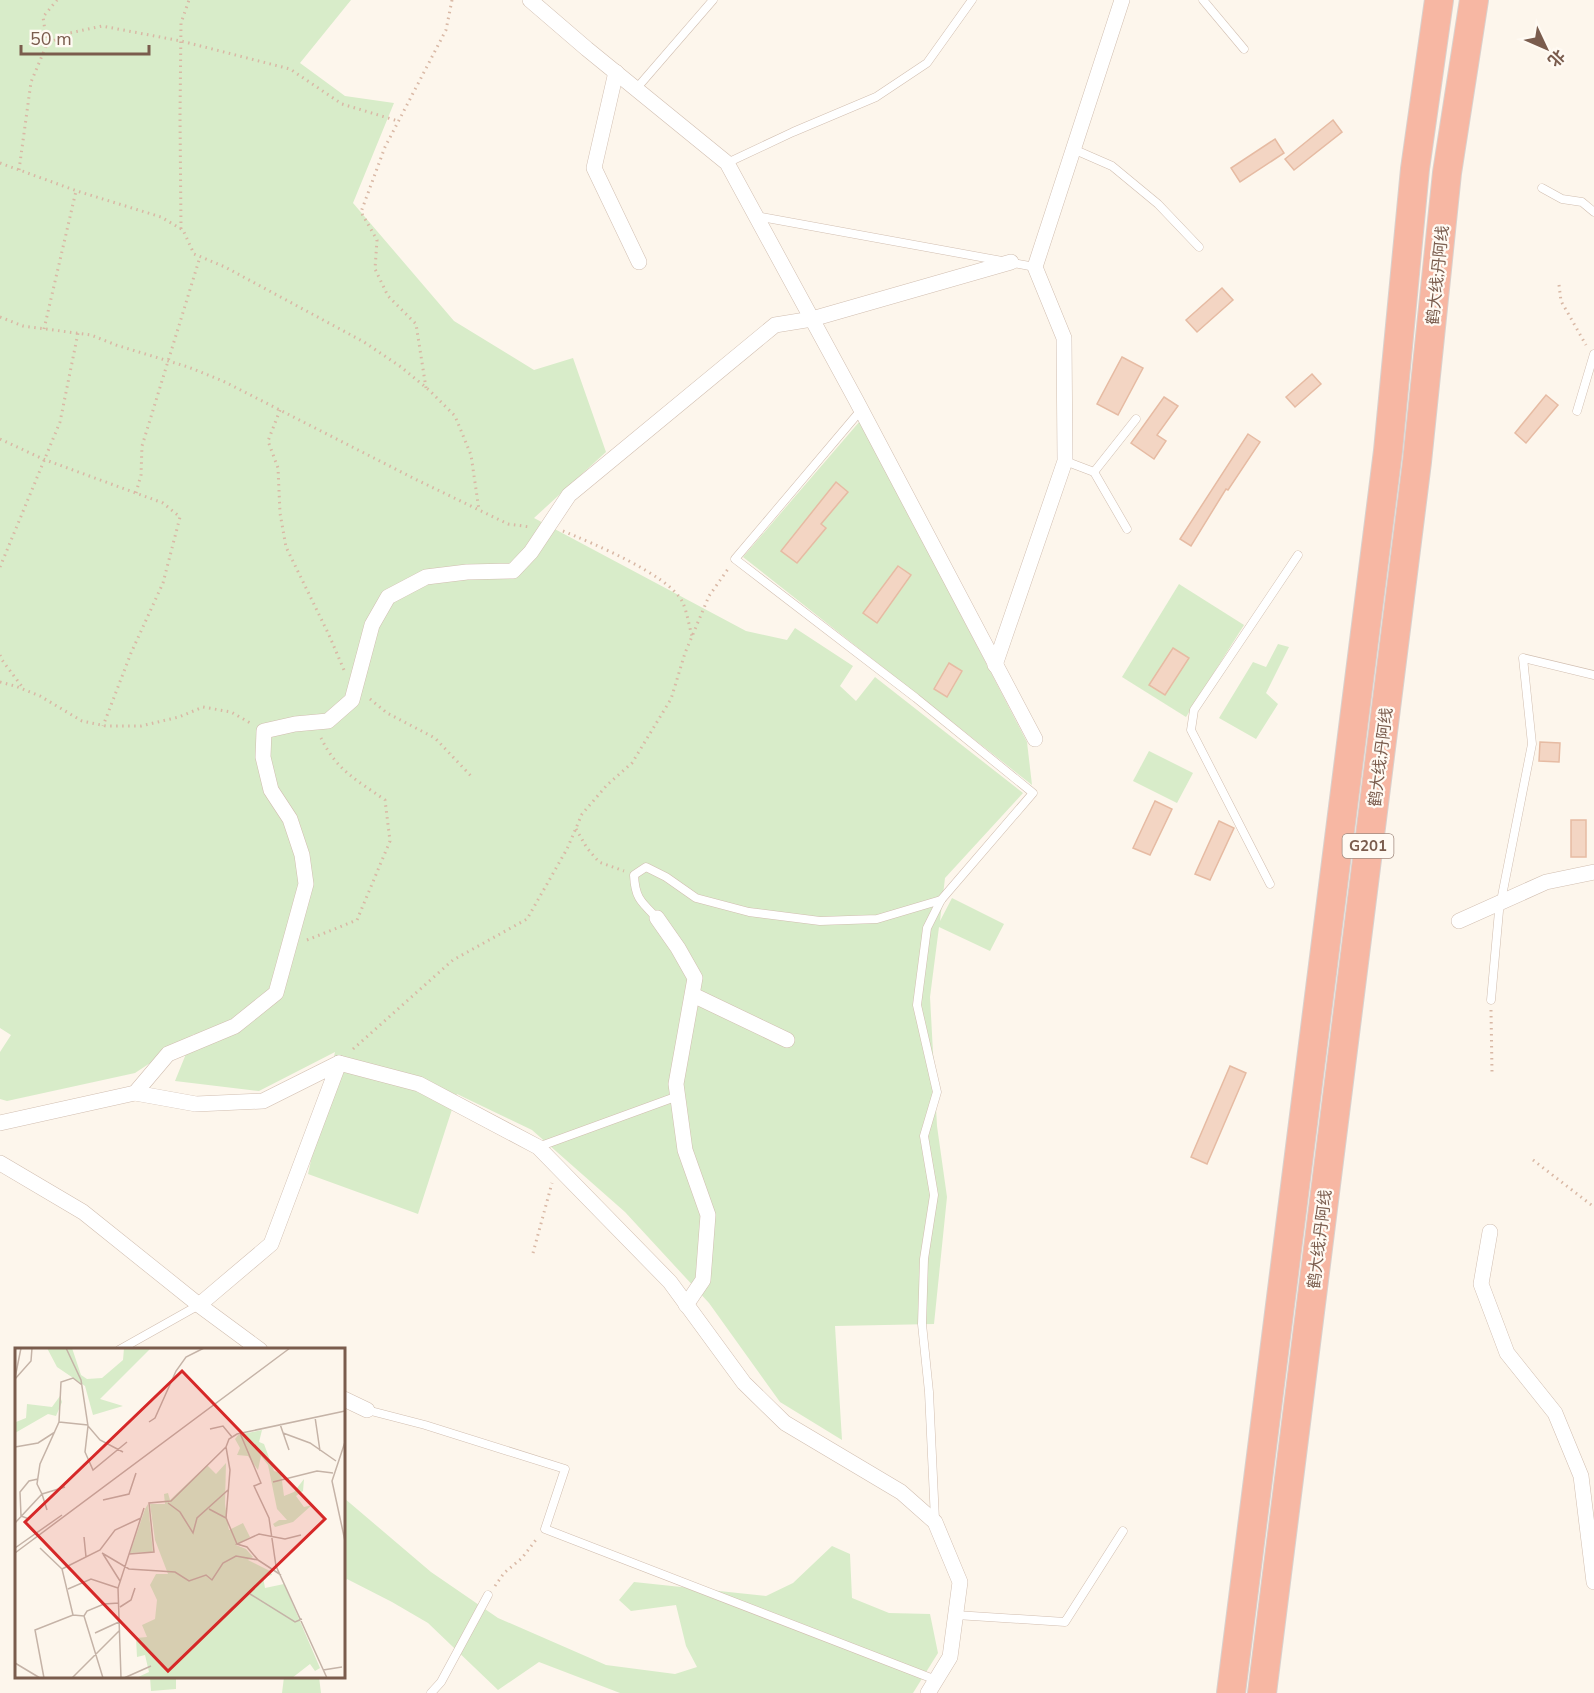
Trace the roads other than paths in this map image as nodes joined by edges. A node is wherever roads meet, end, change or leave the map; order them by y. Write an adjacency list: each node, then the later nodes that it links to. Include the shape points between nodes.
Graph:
1 (713, 0): 10 (lane)
2 (972, 0): 12 (lane, via 927,63 876,97)
3 (1122, 0): 11 (street)
4 (1203, 0): 8 (lane)
5 (1439, 0): 61 (highway, 鹤大线;丹阿线 / G201, via 1415,169 1388,451)
6 (1474, 0): 62 (highway, 鹤大线;丹阿线 / G201, via 1447,173 1417,462)
7 (532, 1): 9 (street)
8 (1244, 50)
9 (616, 72): 10 (street); 17 (street, via 594,168)
10 (636, 89): 12 (street)
11 (1073, 149): 16 (lane, via 1112,166 1158,204); 19 (street)
12 (727, 163): 15 (street)
13 (1542, 188): 14 (lane, via 1562,199 1582,202)
14 (1594, 212)
15 (756, 216): 18 (lane); 20 (street)
16 (1199, 248)
17 (639, 262)
18 (1011, 262): 19 (lane); 20 (street)
19 (1035, 267): 25 (street, via 1064,338)
20 (812, 319): 22 (street); 42 (street, via 775,325 569,495 531,552 513,571 426,577 388,597 372,625 352,700 328,721 264,731 263,757 271,790 290,819 302,855 306,884 276,993 235,1026 168,1054)
21 (1593, 356): 23 (lane)
22 (861, 410): 29 (street); 34 (lane, via 735,559 1033,793)
23 (1577, 411)
24 (1136, 419): 26 (lane)
25 (1065, 461): 26 (lane); 29 (street)
26 (1094, 472): 27 (lane)
27 (1127, 529)
28 (1298, 555): 33 (lane, via 1194,710 1191,730)
29 (995, 665): 31 (street)
30 (1594, 675): 35 (lane, via 1523,658 1532,744)
31 (1035, 740)
32 (1594, 872): 35 (street, via 1546,882)
33 (1270, 884)
34 (941, 900): 36 (lane, via 877,919 820,921 749,912 696,898 646,867 634,874 635,890); 54 (lane, via 927,928 917,1005 937,1092 924,1136 934,1195 924,1259 922,1324)
35 (1501, 902): 37 (street); 39 (lane)
36 (657, 918): 38 (street, via 695,978)
37 (1459, 921)
38 (693, 995): 40 (street); 43 (street, via 676,1084)
39 (1491, 1000)
40 (787, 1040)
41 (339, 1063): 42 (street, via 263,1101 196,1104); 45 (street, via 419,1084); 48 (street, via 271,1244)
42 (135, 1093): 44 (street)
43 (678, 1096): 45 (lane); 49 (street, via 685,1150 708,1215 703,1280)
44 (0, 1123)
45 (538, 1147): 49 (street, via 670,1282)
46 (0, 1163): 48 (street, via 83,1212)
47 (1490, 1232): 56 (street, via 1481,1284 1507,1353 1555,1413 1581,1476)
48 (199, 1305): 50 (lane); 51 (street)
49 (686, 1305): 54 (street, via 744,1383 785,1423 901,1492)
50 (123, 1348)
51 (257, 1348)
52 (345, 1400): 53 (street)
53 (367, 1410): 59 (lane, via 565,1469 545,1529)
54 (935, 1522): 58 (street, via 960,1582)
55 (1123, 1531): 58 (lane, via 1065,1622)
56 (1594, 1582)
57 (488, 1595): 60 (lane, via 441,1682)
58 (956, 1615): 59 (street, via 950,1657)
59 (932, 1687)
60 (431, 1693)
61 (1231, 1693)
62 (1262, 1693)

